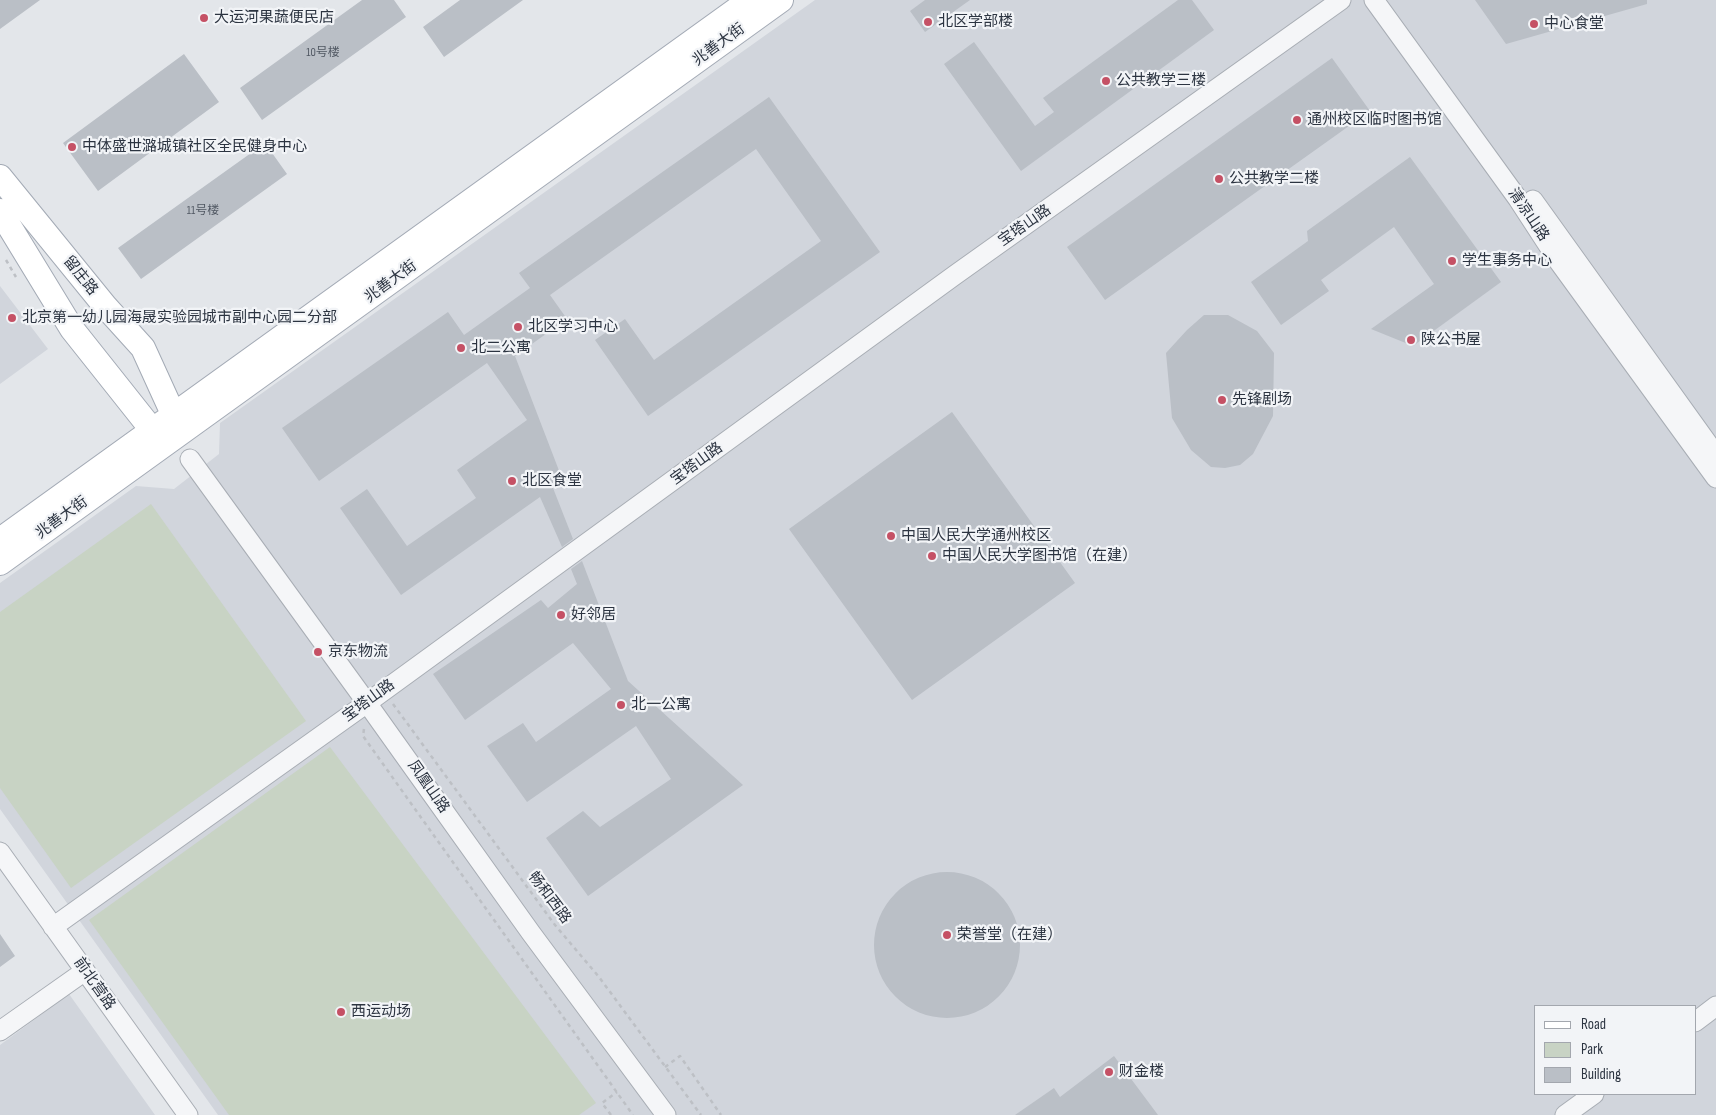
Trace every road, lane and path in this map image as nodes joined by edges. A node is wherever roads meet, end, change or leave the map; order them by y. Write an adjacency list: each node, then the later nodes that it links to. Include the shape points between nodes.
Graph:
1 (750, 0): 8 (main road, 兆善大街)
2 (780, 0): 8 (main road, 兆善大街)
3 (1341, 0): 14 (street, 宝塔山路, via 955,275)
4 (1374, 0): 11 (street, 清凉山路, via 1518,199 1558,262)
5 (1389, 0): 9 (street, 清凉山路)
6 (0, 177): 8 (main road, 留庄路, via 143,348)
7 (0, 211): 8 (main road, 留庄路, via 72,329)
8 (169, 430): 12 (main road, 兆善大街); 13 (main road, 兆善大街)
9 (1716, 455)
10 (190, 459): 15 (street, 凤凰山路)
11 (1716, 478)
12 (0, 540)
13 (0, 563)
14 (383, 691): 15 (street, 宝塔山路); 22 (path, 畅和西路, via 555,925 599,977)
15 (367, 703): 17 (street, 宝塔山路); 23 (path, via 363,736); 28 (street, 凤凰山路)
16 (0, 852): 17 (street, 前北营路)
17 (54, 927): 18 (street, 前北营路)
18 (85, 971): 21 (street); 25 (street, 前北营路)
19 (1716, 1006): 20 (street)
20 (1696, 1021)
21 (0, 1031)
22 (665, 1067): 29 (path, 畅和西路); 30 (path, via 680,1056)
23 (617, 1092): 26 (path, via 602,1103); 27 (path)
24 (1593, 1095): 31 (street)
25 (188, 1115)
26 (611, 1115)
27 (633, 1115)
28 (666, 1115)
29 (701, 1115)
30 (721, 1115)
31 (1565, 1115)

